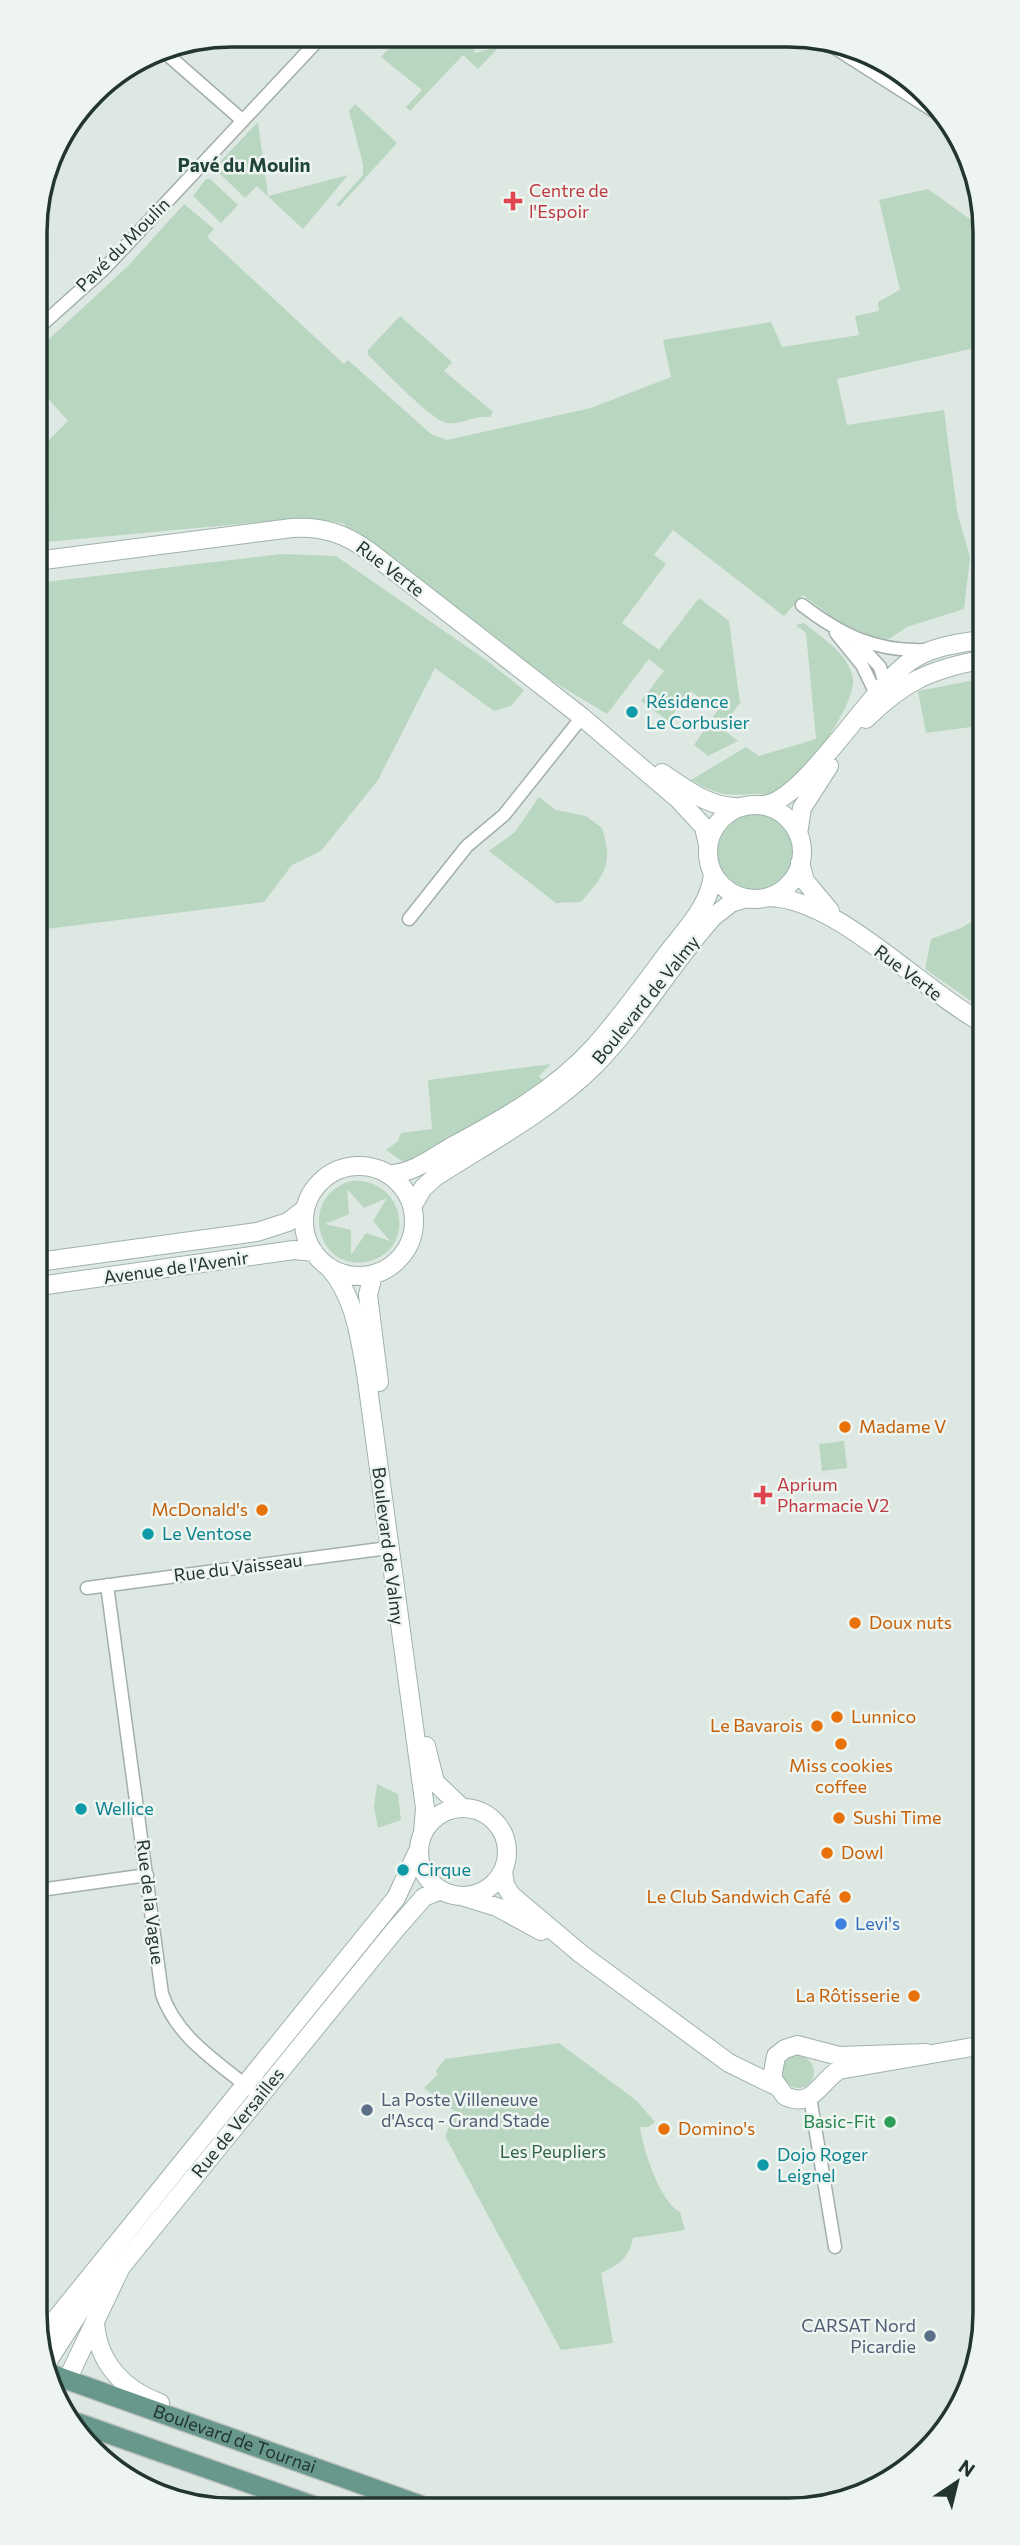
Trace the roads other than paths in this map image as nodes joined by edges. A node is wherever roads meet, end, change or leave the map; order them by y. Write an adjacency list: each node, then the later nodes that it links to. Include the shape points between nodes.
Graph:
1 (311, 48): 5 (street, Pavé du Moulin)
2 (171, 58): 5 (street)
3 (852, 59): 4 (street)
4 (921, 104)
5 (242, 120): 6 (street, Pavé du Moulin, via 104,269)
6 (48, 319)
7 (48, 559): 15 (street, Rue Verte, via 292,528 332,531 370,552)
8 (802, 605): 9 (street)
9 (826, 623): 10 (street); 14 (street)
10 (852, 638): 12 (street, via 891,649); 14 (street, via 873,657)
11 (973, 641): 12 (street)
12 (933, 649): 14 (street, via 910,661)
13 (973, 662): 14 (street)
14 (881, 693): 16 (street, via 796,788 780,801); 17 (street, via 814,786 799,816)
15 (582, 717): 16 (street, Rue Verte, via 694,794 715,804); 18 (street, Rue Verte, via 686,807 704,827); 22 (street, via 504,815 467,846)
16 (750, 806): 17 (street, via 780,812); 18 (street, via 719,821)
17 (798, 834): 19 (street)
18 (708, 845): 20 (street)
19 (800, 863): 21 (street, via 789,883); 23 (street, Rue Verte, via 811,891)
20 (713, 874): 21 (street, via 727,890); 27 (street, Boulevard de Valmy, via 708,896 695,919 573,1067 496,1123 410,1170)
21 (755, 898): 23 (street, Rue Verte, via 803,903); 28 (street, Boulevard de Valmy, via 731,903 713,916 582,1077 435,1177)
22 (409, 919)
23 (859, 936): 24 (street, Rue Verte)
24 (958, 1010): 25 (street, Rue Verte); 26 (street, Rue Verte)
25 (973, 1018)
26 (973, 1025)
27 (388, 1174): 28 (street, via 404,1188); 29 (street, via 360,1166 335,1171 316,1187)
28 (413, 1206): 33 (street, via 415,1223 409,1245 395,1264)
29 (305, 1209): 30 (street, via 306,1235); 31 (street, Avenue de l'Avenir, via 288,1222 257,1232)
30 (314, 1252): 32 (street); 34 (street, Avenue de l'Avenir, via 294,1250)
31 (48, 1261)
32 (328, 1266): 33 (street, via 353,1276); 35 (street, Boulevard de Valmy, via 346,1290 358,1329)
33 (373, 1275): 38 (street, Boulevard de Valmy, via 368,1302 429,1763 440,1790)
34 (47, 1285)
35 (388, 1548): 36 (street, Rue du Vaisseau); 39 (street, Boulevard de Valmy, via 425,1808)
36 (107, 1585): 37 (street, Rue du Vaisseau); 42 (street, Rue de la Vague)
37 (87, 1588)
38 (461, 1807): 39 (street, via 436,1816); 41 (street, via 483,1812 499,1827 506,1846)
39 (423, 1833): 40 (street)
40 (418, 1852): 44 (street, via 423,1872); 52 (street, Rue de Versailles, via 399,1894)
41 (503, 1871): 44 (street, via 482,1891); 45 (street, via 511,1895)
42 (147, 1875): 43 (street); 52 (street, Rue de la Vague, via 160,1981 171,2017 195,2044)
43 (47, 1889)
44 (449, 1893): 45 (street, via 497,1907); 52 (street, Rue de Versailles, via 428,1895 402,1921)
45 (582, 1954): 46 (street)
46 (707, 2044): 50 (street, via 747,2063); 51 (street, via 734,2067)
47 (972, 2047): 49 (street)
48 (813, 2049): 49 (street, via 839,2056); 50 (street, via 792,2046); 53 (street, via 825,2063)
49 (926, 2053): 53 (street, via 839,2070)
50 (774, 2059): 51 (street)
51 (774, 2085): 53 (street, via 788,2098)
52 (252, 2091): 54 (street, Rue de Versailles); 56 (street, Rue de Versailles, via 121,2267)
53 (817, 2091): 55 (street)
54 (186, 2158): 57 (street, Rue de Versailles); 58 (street, Rue de Versailles)
55 (835, 2247)
56 (95, 2323): 59 (street, Rue de Versailles); 61 (street, via 101,2352 132,2391)
57 (48, 2327)
58 (52, 2354)
59 (62, 2384): 61 (main road, Boulevard de Tournai)
60 (86, 2426): 62 (main road, Boulevard de Tournai)
61 (262, 2448): 63 (main road, Boulevard de Tournai)
62 (291, 2498)
63 (401, 2498)

